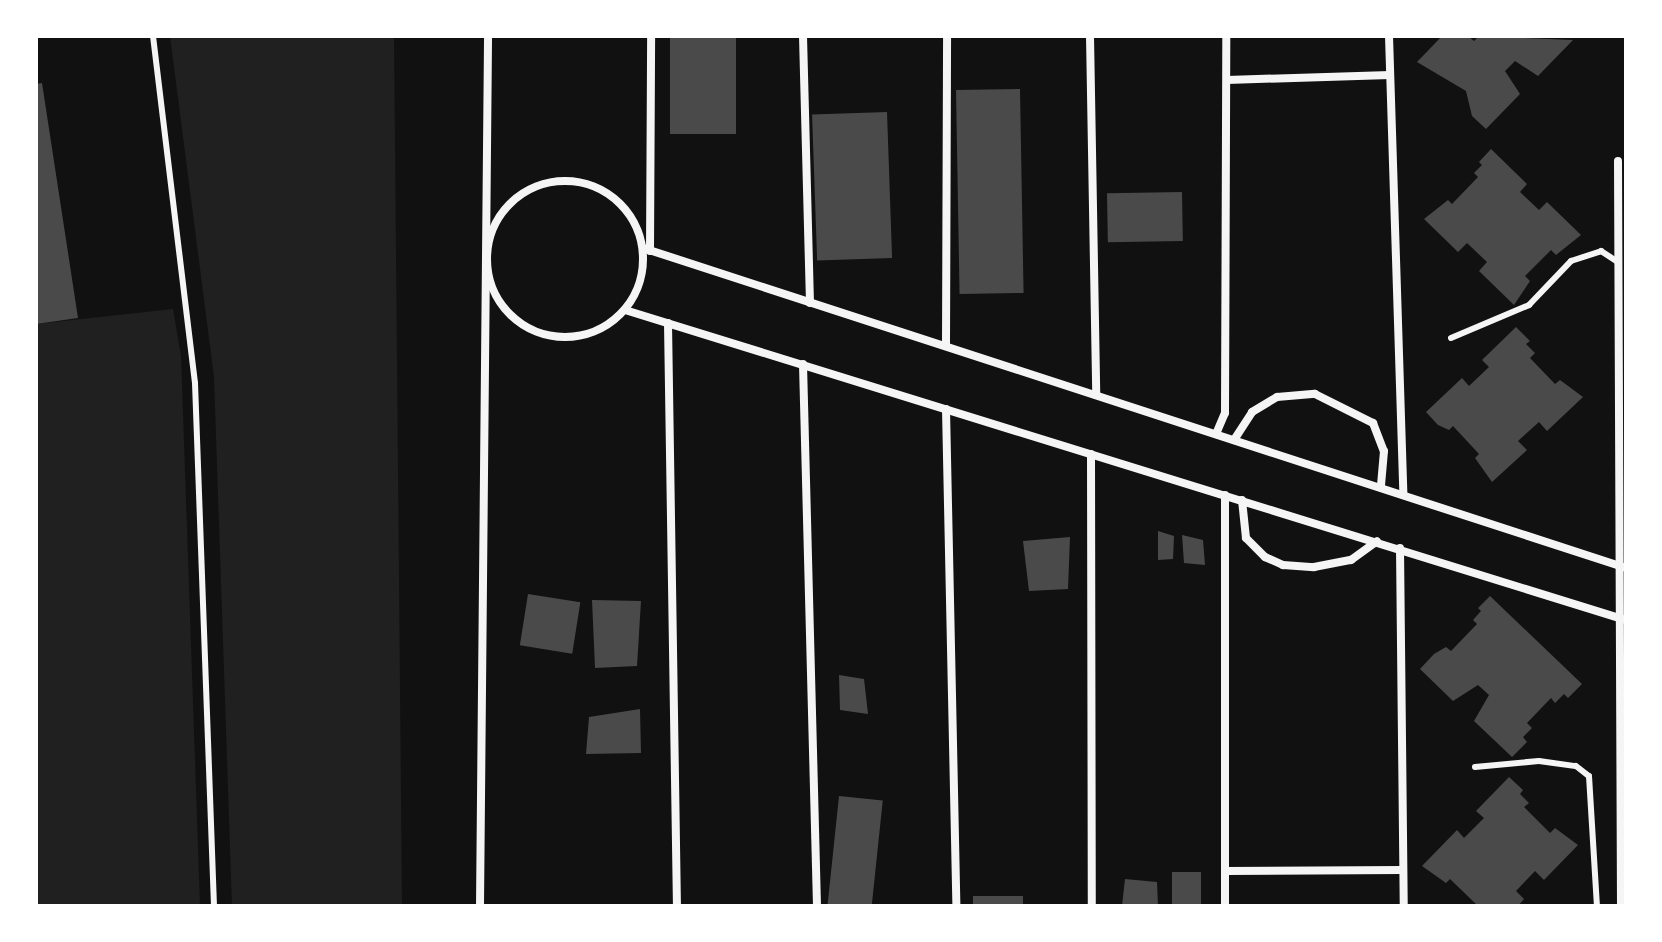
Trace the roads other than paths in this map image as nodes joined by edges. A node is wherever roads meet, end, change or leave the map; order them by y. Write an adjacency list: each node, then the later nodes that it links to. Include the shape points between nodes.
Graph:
1 (153, 36): 37 (lane, via 195,383)
2 (488, 36): 13 (street)
3 (651, 36): 12 (street)
4 (803, 36): 15 (street)
5 (947, 36): 19 (street)
6 (1090, 36): 21 (street)
7 (1226, 36): 10 (street)
8 (1389, 36): 9 (street)
9 (1390, 75): 10 (street); 27 (street)
10 (1227, 80): 23 (street, via 1225,413)
11 (1618, 161): 14 (street)
12 (646, 249): 13 (street, via 636,224 601,189 552,182 509,205); 15 (street); 16 (street, via 637,291)
13 (488, 250): 16 (street, via 497,298 534,331 558,337 583,335); 38 (street)
14 (1621, 264): 18 (lane, via 1601,251 1571,261 1529,305); 32 (street)
15 (810, 303): 19 (street)
16 (625, 310): 17 (street)
17 (668, 323): 20 (street); 39 (street)
18 (1451, 338)
19 (946, 344): 21 (street)
20 (803, 364): 22 (street); 40 (street)
21 (1096, 395): 23 (street)
22 (946, 409): 25 (street); 41 (street)
23 (1216, 434): 24 (street)
24 (1234, 440): 26 (street); 26 (street, via 1252,412 1277,397 1315,394 1373,423 1384,451)
25 (1091, 454): 28 (street); 42 (street)
26 (1381, 486): 27 (street)
27 (1403, 493): 32 (street)
28 (1225, 495): 29 (street); 36 (street)
29 (1242, 500): 30 (street); 30 (street, via 1246,538 1265,557 1283,565 1314,567 1351,560)
30 (1377, 541): 31 (street)
31 (1400, 548): 33 (street); 35 (street)
32 (1624, 567): 33 (street)
33 (1623, 618): 46 (street)
34 (1475, 767): 45 (lane, via 1539,761 1576,766 1589,776)
35 (1403, 870): 36 (street); 44 (street)
36 (1225, 871): 43 (street)
37 (214, 906)
38 (480, 906)
39 (677, 906)
40 (817, 906)
41 (956, 906)
42 (1092, 906)
43 (1225, 906)
44 (1404, 906)
45 (1597, 906)
46 (1621, 906)

